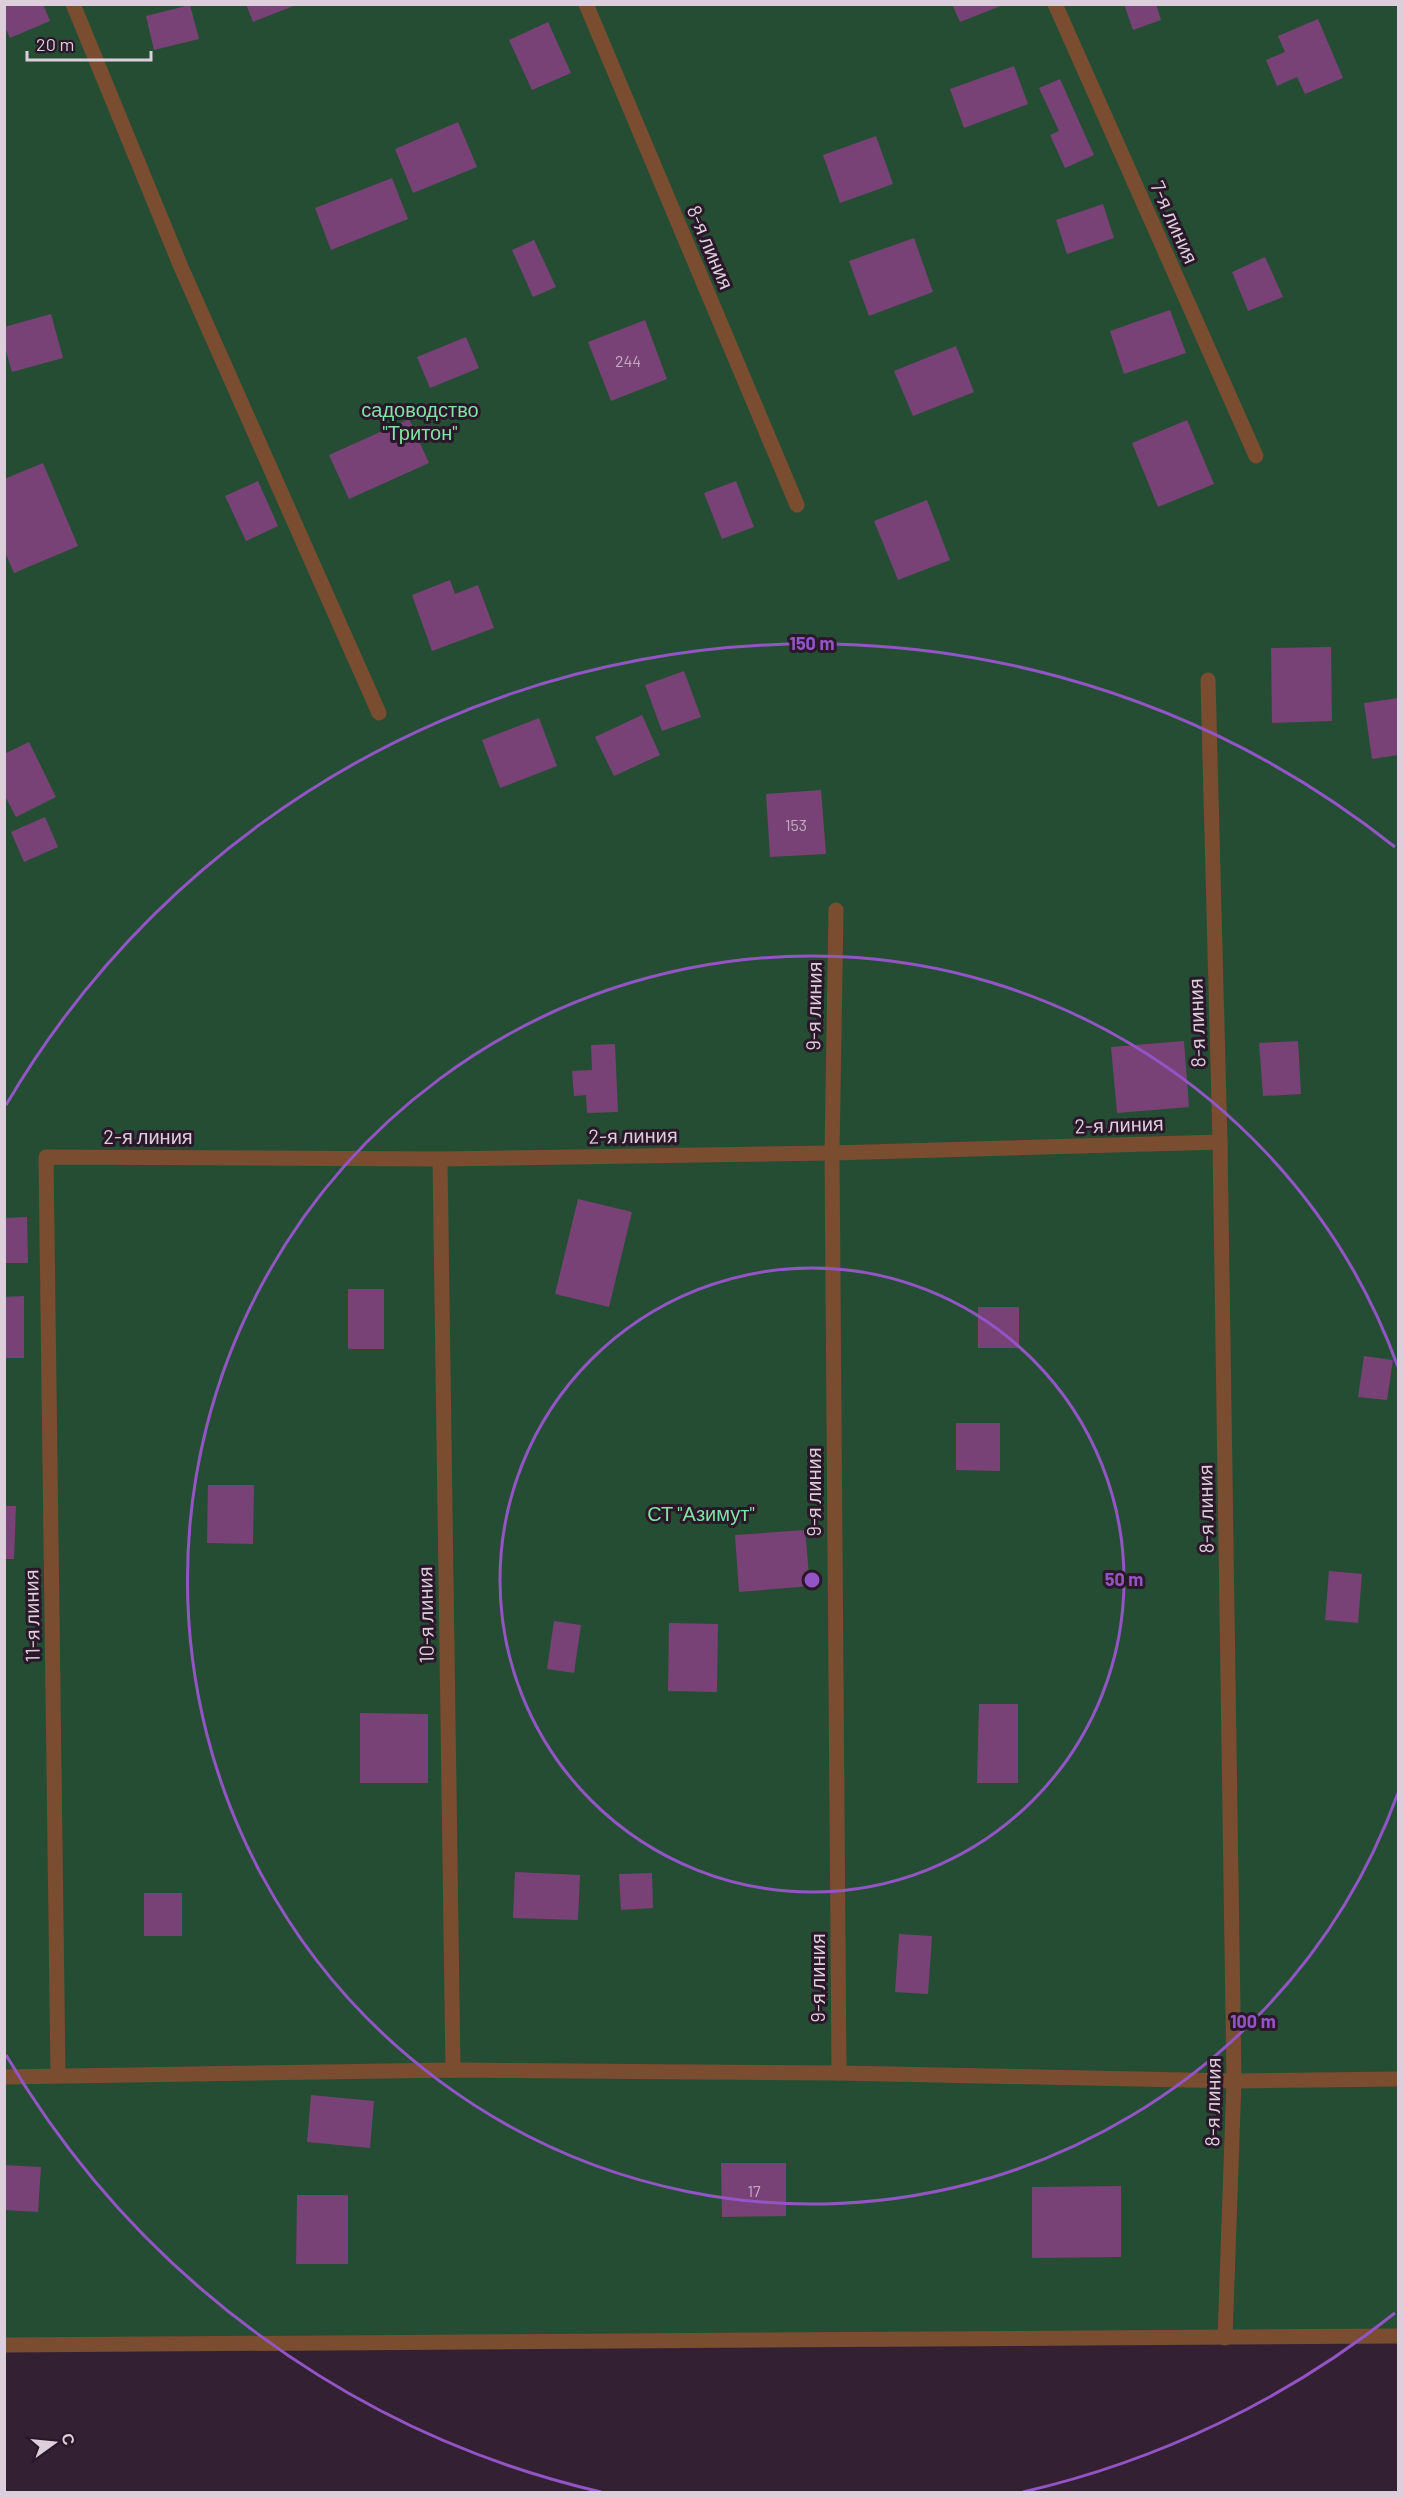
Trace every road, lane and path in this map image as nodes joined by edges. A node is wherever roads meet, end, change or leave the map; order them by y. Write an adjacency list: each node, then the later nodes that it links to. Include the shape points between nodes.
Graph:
1 (73, 4): 7 (street, via 181,267)
2 (586, 4): 5 (street, 8-я линия)
3 (1055, 4): 4 (street, 7-я линия)
4 (1256, 456)
5 (797, 505)
6 (1208, 680): 9 (street, 8-я линия)
7 (379, 713)
8 (836, 910): 10 (street, 9-я линия)
9 (1220, 1142): 10 (street, 2-я линия); 18 (street, 8-я линия)
10 (832, 1153): 12 (street, 2-я линия); 14 (street, 9-я линия)
11 (46, 1157): 12 (street, 2-я линия); 15 (street, 11-я линия)
12 (440, 1159): 13 (street, 10-я линия)
13 (453, 2070): 14 (street); 15 (street)
14 (839, 2073): 18 (street)
15 (58, 2075): 16 (street)
16 (4, 2077)
17 (1398, 2079): 18 (street)
18 (1234, 2081): 20 (street, 8-я линия)
19 (1398, 2337): 20 (street)
20 (1225, 2338): 21 (street)
21 (4, 2345)

